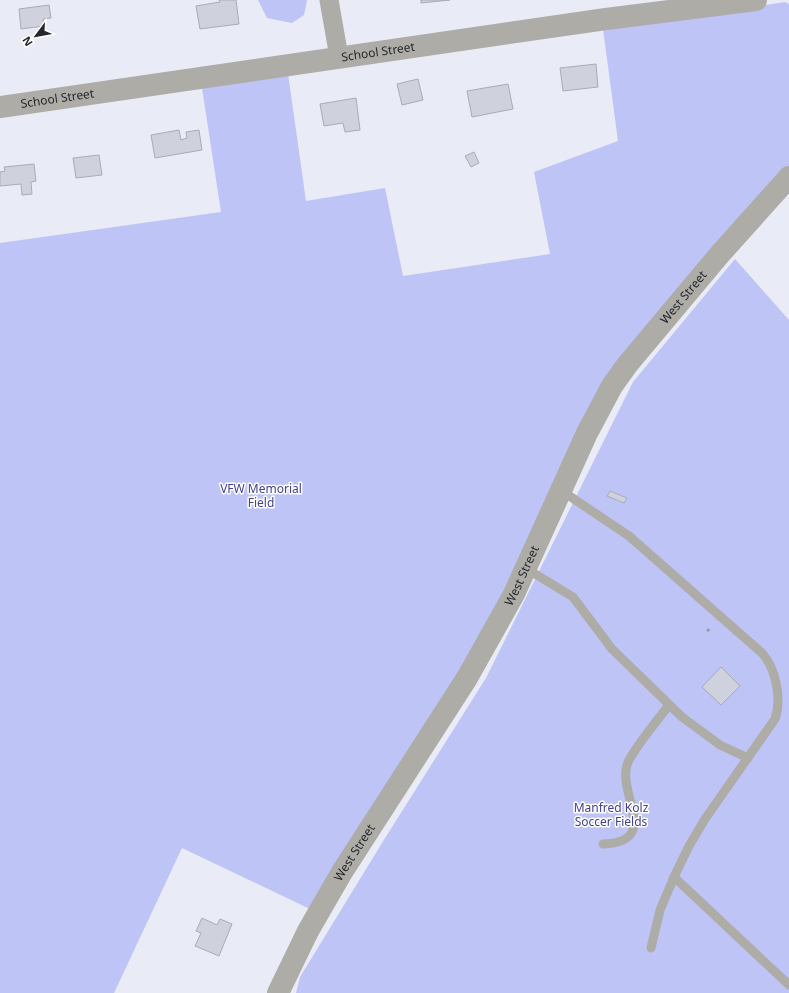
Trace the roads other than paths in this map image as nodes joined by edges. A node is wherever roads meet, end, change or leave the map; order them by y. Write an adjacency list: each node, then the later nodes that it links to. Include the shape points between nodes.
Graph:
1 (329, 0): 3 (street)
2 (756, 0): 3 (street, School Street)
3 (339, 57): 4 (street, School Street)
4 (0, 107)
5 (789, 177): 6 (street, West Street, via 720,254 627,365 599,408)
6 (562, 491): 7 (street, West Street); 9 (lane, via 629,536 764,656 773,675 778,705 773,722)
7 (526, 569): 8 (lane, via 572,597 612,649); 14 (street, West Street, via 467,678 364,837 308,931)
8 (669, 705): 9 (lane, via 700,732); 10 (lane, via 627,765 626,785 634,814 633,830 620,841)
9 (748, 758): 11 (lane, via 705,819)
10 (603, 844)
11 (674, 877): 12 (lane, via 660,910); 13 (lane)
12 (651, 948)
13 (789, 985)
14 (278, 993)

